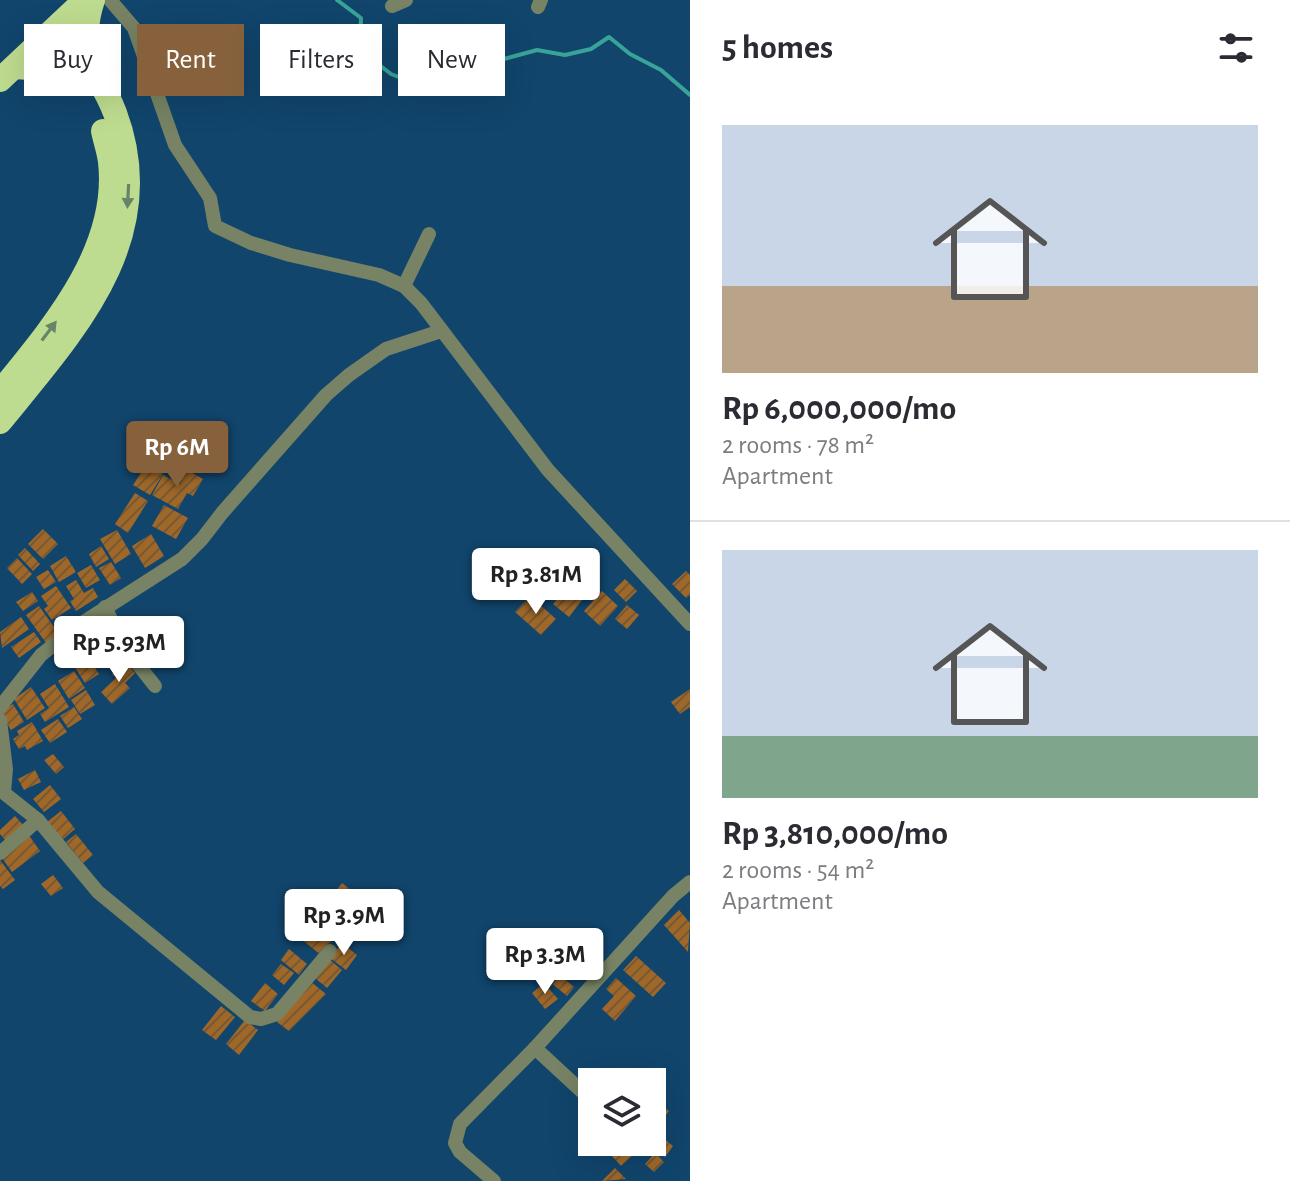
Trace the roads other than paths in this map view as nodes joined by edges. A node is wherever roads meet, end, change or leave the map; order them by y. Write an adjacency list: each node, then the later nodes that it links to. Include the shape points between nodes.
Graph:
1 (85, 0): 6 (highway)
2 (93, 0): 7 (highway)
3 (110, 0): 13 (street, via 134,28 175,145 210,198 215,226 251,243)
4 (406, 0): 5 (street)
5 (392, 6)
6 (59, 24)
7 (86, 24)
8 (24, 58): 9 (highway)
9 (8, 74)
10 (93, 96): 15 (highway, one-way to 10, via 54,326 88,271 109,208 110,162)
11 (101, 96): 16 (highway, one-way to 16, via 114,112 129,169 127,214 105,280 67,339)
12 (429, 234): 13 (street)
13 (404, 286): 14 (street)
14 (441, 331): 17 (street, via 386,349 349,375 182,559); 18 (street, via 548,470)
15 (0, 392)
16 (0, 422)
17 (105, 607): 19 (street, via 125,648); 20 (street, via 41,655)
18 (690, 624)
19 (155, 686)
20 (0, 707)
21 (0, 720): 22 (street, via 6,769)
22 (2, 799): 23 (street)
23 (38, 820): 24 (street); 26 (street, via 98,892 250,1017 277,1014)
24 (0, 853)
25 (690, 882): 27 (street)
26 (330, 951)
27 (535, 1048): 28 (street); 29 (street, via 456,1133 460,1152)
28 (578, 1088)
29 (494, 1181)

